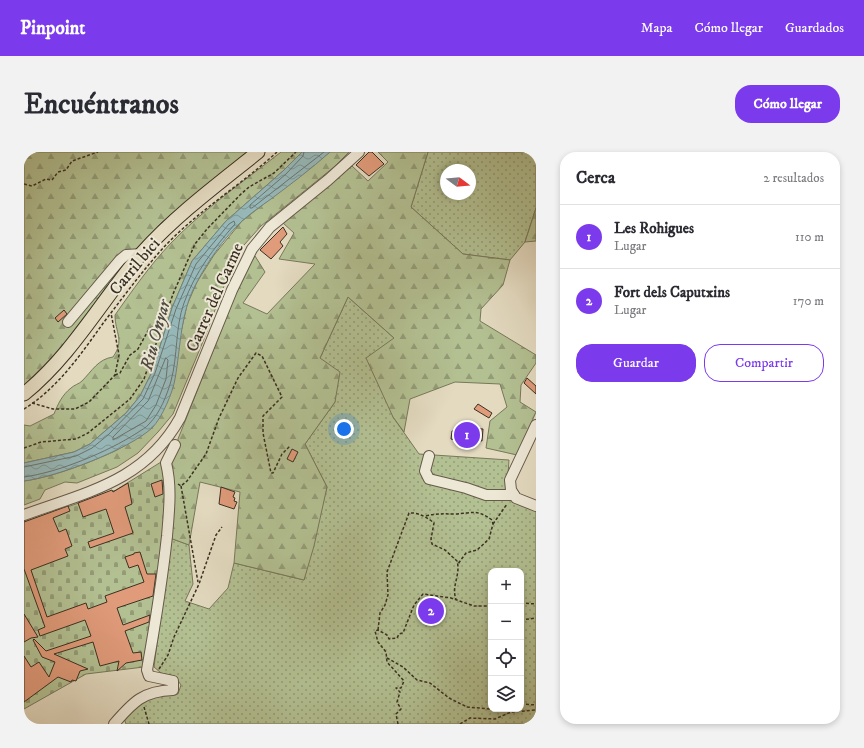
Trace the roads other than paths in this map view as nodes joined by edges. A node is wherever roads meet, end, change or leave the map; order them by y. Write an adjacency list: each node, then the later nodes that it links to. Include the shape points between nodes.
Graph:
1 (258, 152): 3 (main road, via 193,203)
2 (359, 152): 11 (street, Carrer del Carme, via 270,227 252,249 240,271 176,425 154,454 133,471 102,486)
3 (142, 254): 4 (street, via 126,255 120,260); 5 (main road)
4 (68, 322)
5 (28, 398)
6 (536, 425): 9 (street, via 512,474 509,485)
7 (175, 445): 12 (street, via 166,463 170,478 161,594 147,670 149,676 173,681 173,690 151,692 139,698)
8 (429, 456): 9 (street, via 425,471 429,479 486,495)
9 (514, 496): 10 (street)
10 (536, 506)
11 (24, 514)
12 (114, 724)

